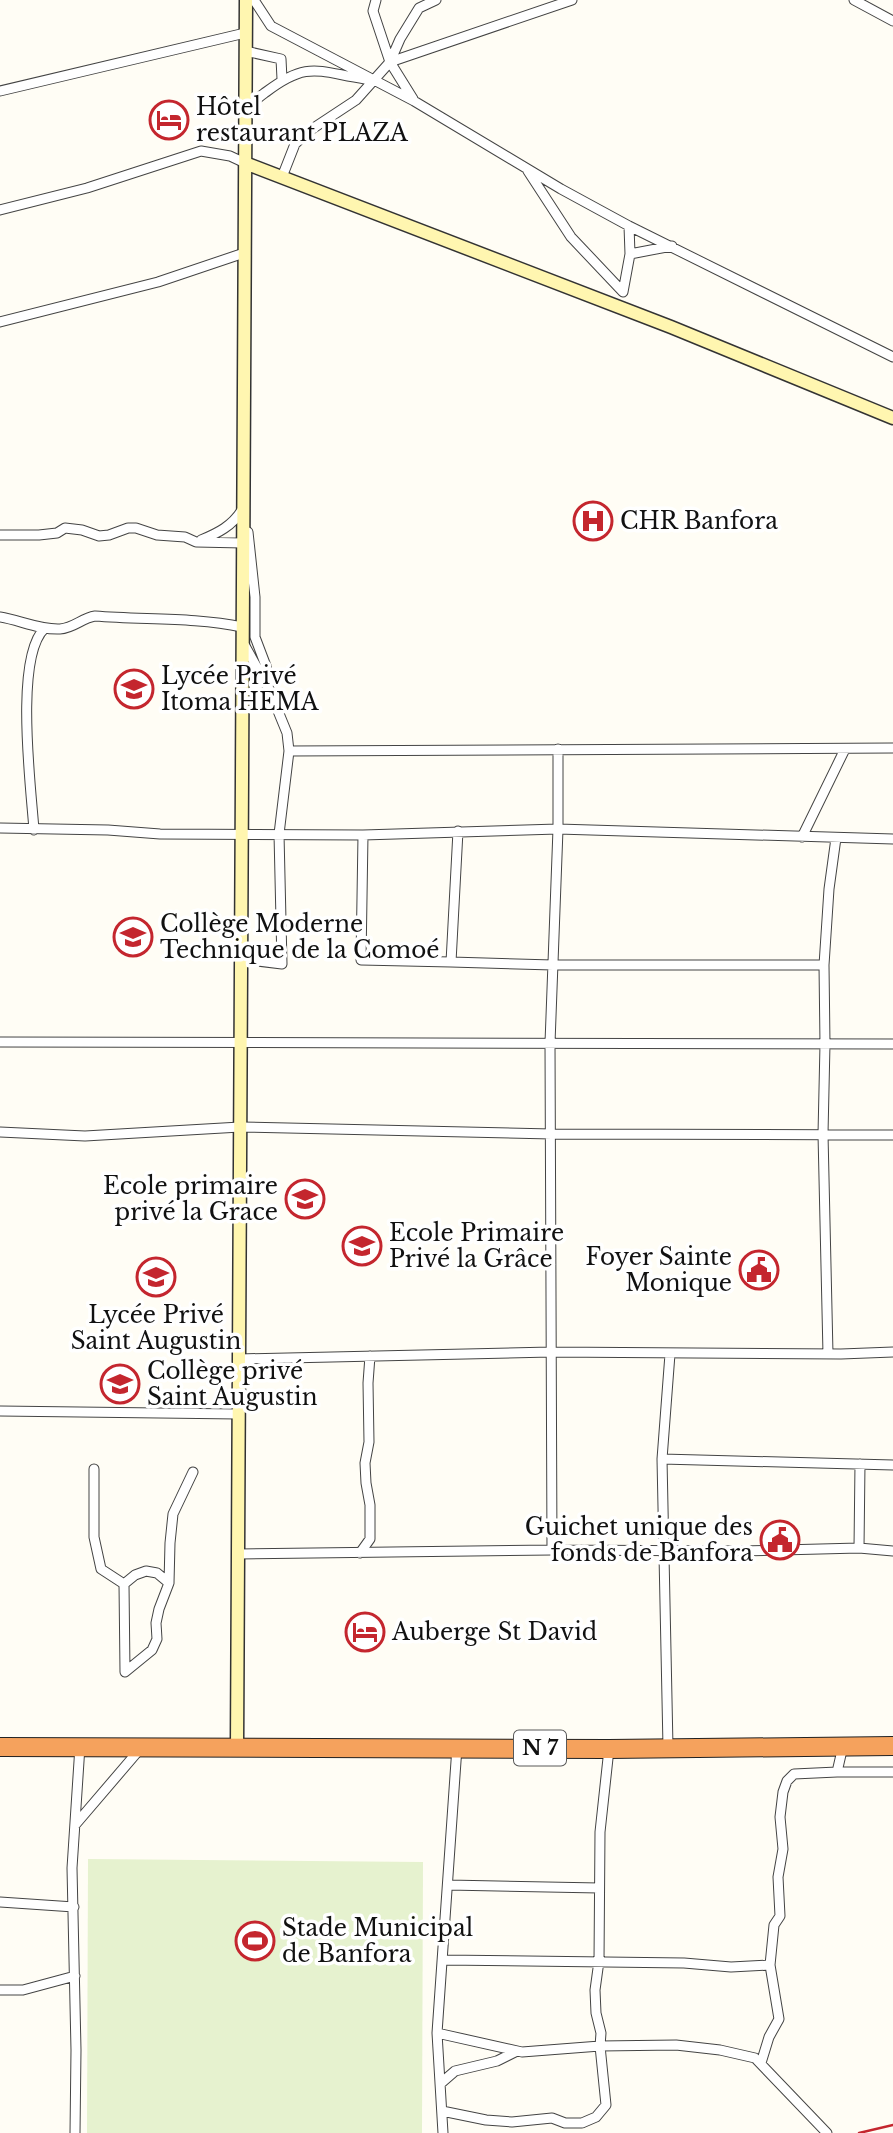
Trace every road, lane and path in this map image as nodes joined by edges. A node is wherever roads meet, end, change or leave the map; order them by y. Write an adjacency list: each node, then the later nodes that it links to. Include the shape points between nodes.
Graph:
1 (246, 0): 8 (street)
2 (254, 0): 12 (street, via 271,26)
3 (376, 0): 10 (street, via 373,11)
4 (436, 0): 10 (street, via 418,8)
5 (572, 0): 10 (street)
6 (854, 0): 7 (street)
7 (893, 21)
8 (246, 33): 9 (street); 13 (street)
9 (245, 51): 11 (street, via 281,59); 15 (street)
10 (390, 62): 12 (street); 14 (street)
11 (282, 79): 12 (street, via 316,70); 15 (street, via 252,102)
12 (373, 80): 14 (street); 18 (street, via 356,100 295,144)
13 (0, 91)
14 (414, 101): 17 (street)
15 (245, 114): 16 (street)
16 (245, 163): 18 (street); 19 (street, via 201,151); 22 (street)
17 (527, 169): 20 (street); 24 (street, via 571,237)
18 (282, 177): 25 (street)
19 (0, 210)
20 (629, 226): 21 (street); 23 (street)
21 (672, 246): 23 (street); 27 (street)
22 (244, 253): 26 (street, via 158,282); 29 (street)
23 (630, 254): 24 (street)
24 (623, 292): 25 (street)
25 (625, 310): 28 (street)
26 (0, 322)
27 (893, 357)
28 (893, 418)
29 (243, 503): 31 (street, via 225,529); 32 (street); 36 (street, via 254,577 255,637)
30 (0, 535): 31 (street, via 39,535 65,528 99,536 135,528)
31 (196, 542): 32 (street)
32 (243, 543): 34 (street)
33 (0, 617): 35 (street)
34 (242, 627): 35 (street, via 212,621 95,616 74,626); 36 (street, via 245,649); 45 (street)
35 (45, 628): 43 (street, via 35,640 25,697)
36 (269, 689): 40 (street, via 287,733)
37 (893, 748): 39 (street)
38 (558, 749): 39 (street); 40 (street); 42 (street)
39 (845, 749): 48 (street)
40 (289, 751): 46 (street)
41 (0, 828): 43 (street)
42 (558, 829): 44 (street); 48 (street); 53 (street)
43 (34, 830): 45 (street)
44 (458, 831): 47 (street); 52 (street)
45 (242, 833): 46 (street); 51 (street)
46 (279, 834): 47 (street); 51 (street, via 282,964)
47 (363, 835): 52 (street, via 360,960)
48 (802, 837): 49 (street)
49 (836, 838): 50 (street); 54 (street)
50 (893, 839)
51 (241, 958): 56 (street)
52 (451, 962): 53 (street)
53 (553, 965): 54 (street); 57 (street)
54 (824, 965): 58 (street)
55 (0, 1042): 56 (street)
56 (240, 1042): 57 (street); 60 (street)
57 (550, 1043): 58 (street); 62 (street)
58 (825, 1044): 59 (street); 63 (street)
59 (893, 1044)
60 (240, 1127): 61 (street, via 85,1136); 62 (street); 70 (street)
61 (0, 1132)
62 (552, 1134): 63 (street); 65 (street)
63 (823, 1134): 64 (street); 68 (street)
64 (893, 1135)
65 (551, 1352): 67 (street); 69 (street); 79 (street)
66 (893, 1352): 68 (street)
67 (670, 1354): 68 (street); 73 (street)
68 (828, 1354)
69 (370, 1356): 70 (street); 82 (street, via 365,1463 370,1539)
70 (239, 1359): 72 (street)
71 (0, 1411): 72 (street)
72 (239, 1414): 83 (street)
73 (662, 1460): 74 (street); 80 (street)
74 (860, 1464): 75 (street); 78 (street)
75 (893, 1465)
76 (94, 1469): 85 (street, via 94,1537 101,1569)
77 (193, 1472): 84 (street, via 173,1514)
78 (859, 1548): 80 (street); 81 (street)
79 (552, 1550): 80 (street); 82 (street)
80 (665, 1550): 93 (street)
81 (893, 1551)
82 (360, 1553): 83 (street)
83 (238, 1554): 91 (street)
84 (169, 1583): 85 (street, via 146,1571); 85 (street, via 156,1623 158,1639 152,1650 125,1672)
85 (124, 1584)
86 (80, 1746): 89 (highway, N 7); 90 (highway, N 7); 97 (street)
87 (843, 1746): 88 (highway, N 7); 93 (highway, N 7); 95 (street)
88 (893, 1746)
89 (0, 1747)
90 (141, 1747): 91 (highway, N 7); 97 (street)
91 (237, 1747): 92 (highway, N 7)
92 (457, 1747): 94 (highway, N 7); 98 (street)
93 (668, 1747): 94 (highway, N 7)
94 (609, 1749): 99 (street, via 600,1832)
95 (837, 1772): 96 (street); 104 (street, via 794,1774 783,1792 779,1916)
96 (893, 1772)
97 (75, 1825): 101 (street)
98 (448, 1885): 99 (street); 102 (street)
99 (600, 1888): 103 (street)
100 (0, 1902): 101 (street)
101 (74, 1907): 105 (street)
102 (443, 1959): 103 (street); 107 (street)
103 (598, 1961): 104 (street); 108 (street, via 595,1990)
104 (770, 1965): 111 (street, via 779,2019)
105 (75, 1976): 106 (street, via 23,1990); 115 (street)
106 (0, 1990)
107 (437, 2033): 109 (street); 110 (street)
108 (600, 2046): 109 (street); 111 (street, via 676,2045 720,2050); 114 (street, via 606,2105 596,2117 582,2123 552,2118 486,2120)
109 (517, 2051): 112 (street)
110 (439, 2058): 112 (street); 113 (street)
111 (761, 2063): 117 (street)
112 (455, 2071): 113 (street)
113 (440, 2084): 114 (street)
114 (442, 2111): 116 (street)
115 (75, 2133)
116 (443, 2133)
117 (827, 2133)

